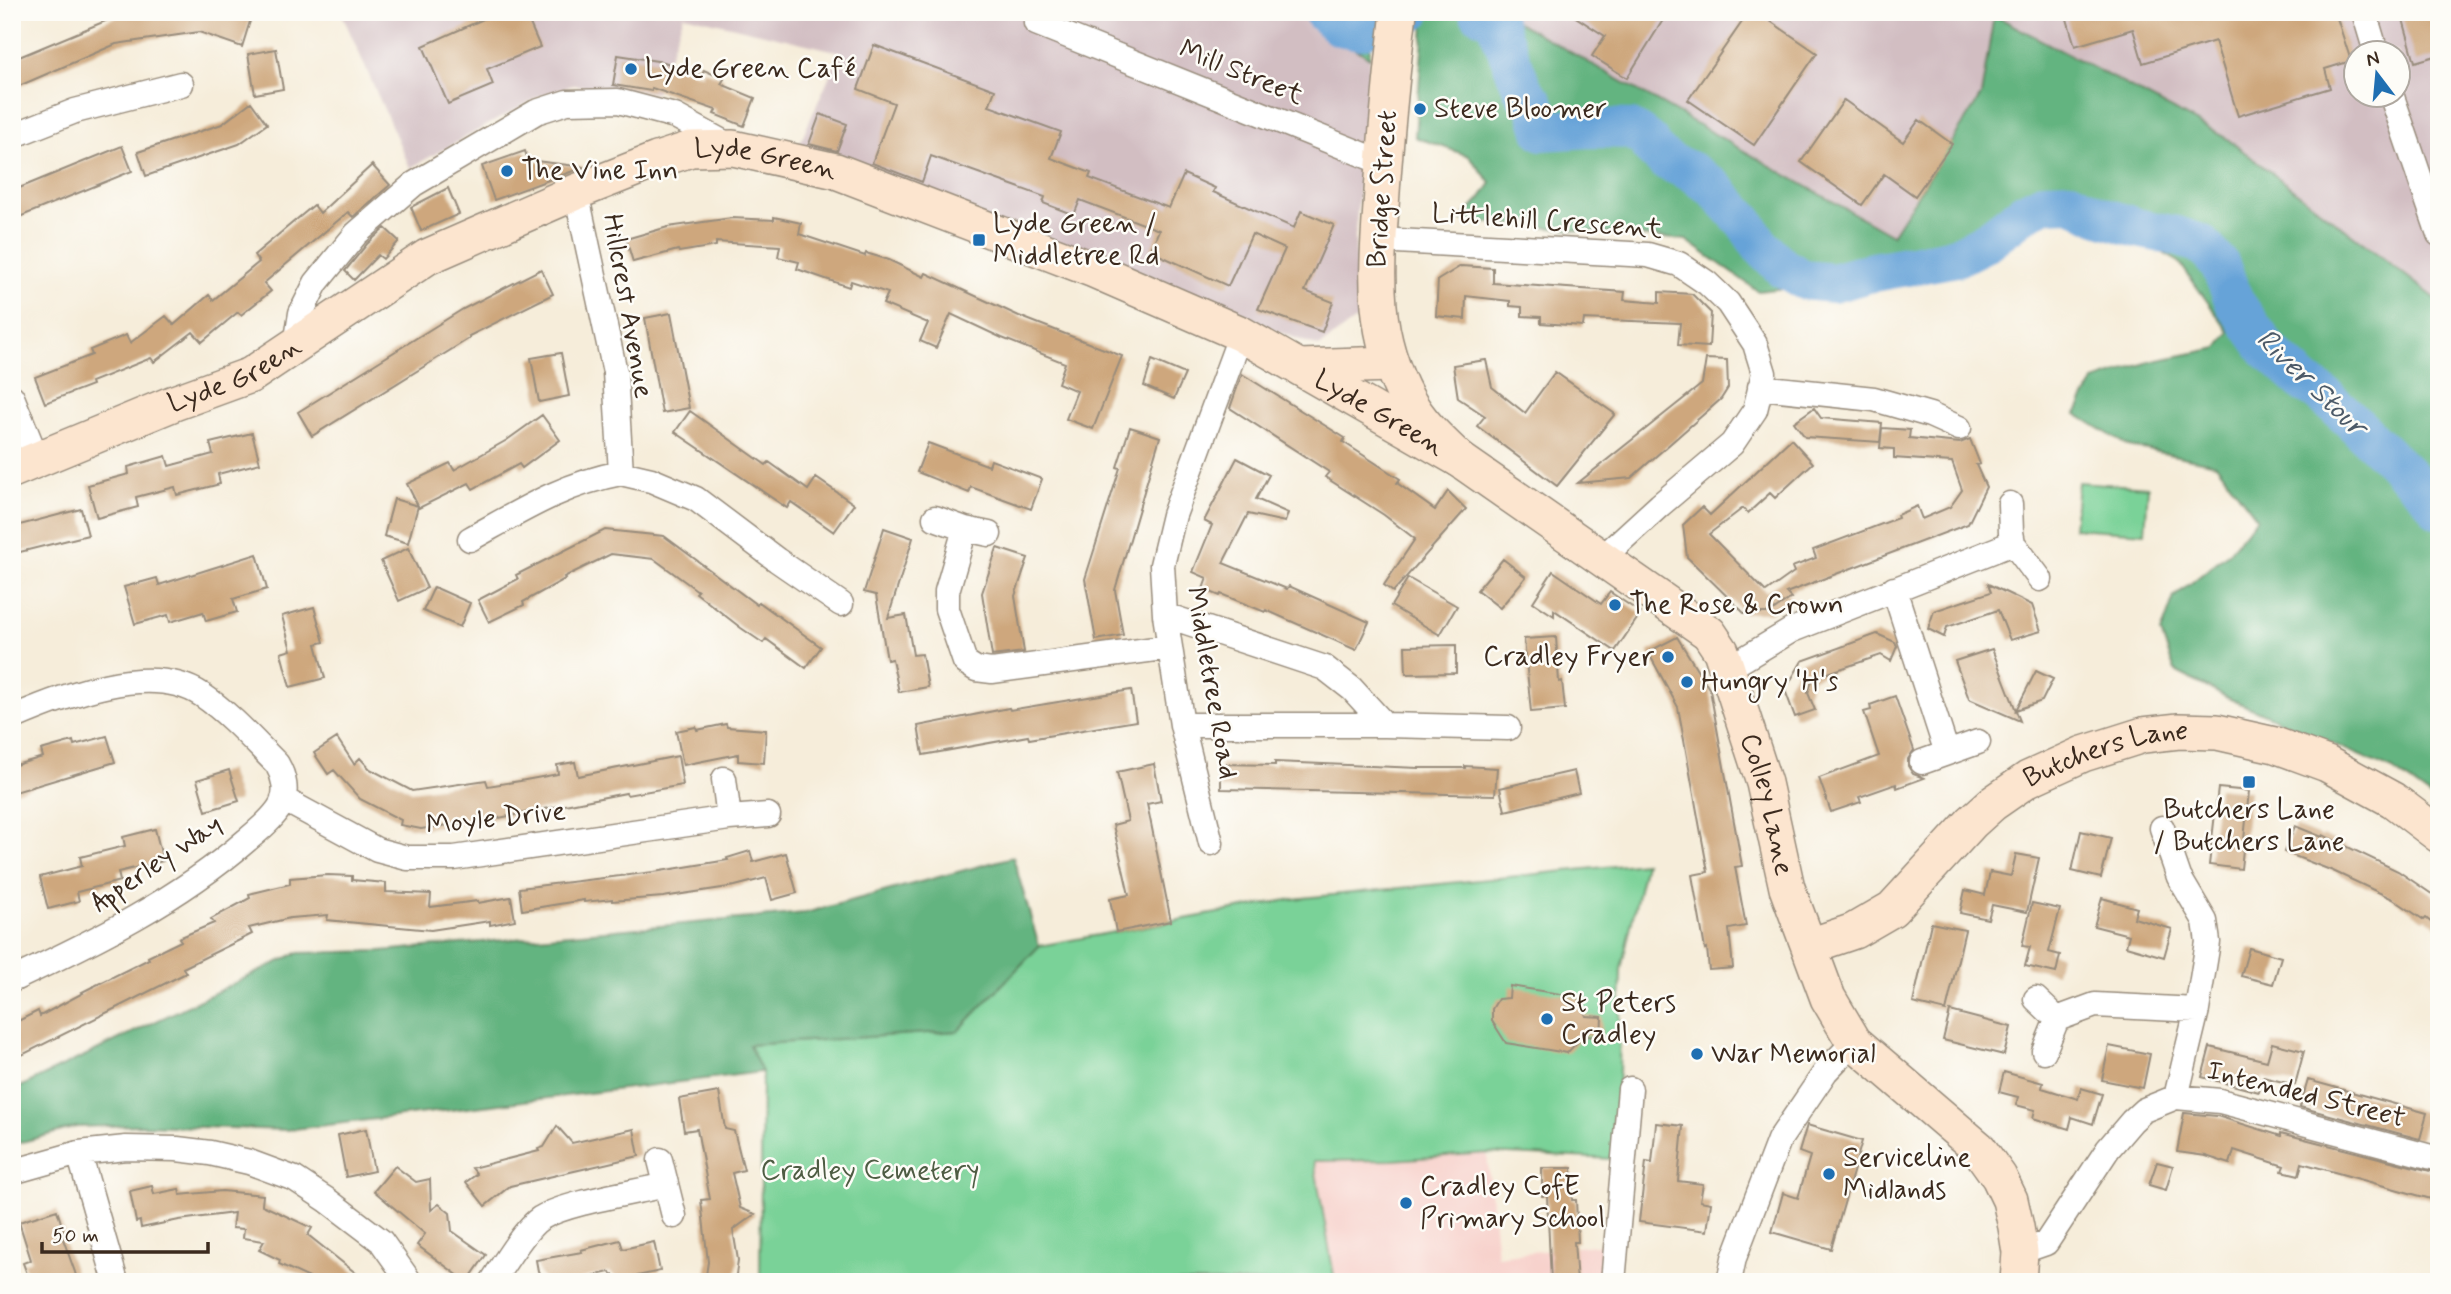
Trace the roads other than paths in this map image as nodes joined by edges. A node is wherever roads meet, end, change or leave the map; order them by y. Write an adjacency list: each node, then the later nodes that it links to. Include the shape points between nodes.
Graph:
1 (1399, 12): 9 (street, Bridge Street)
2 (2364, 12): 4 (street)
3 (1036, 23): 9 (street, Mill Street)
4 (2372, 38)
5 (181, 84): 7 (street, via 75,111)
6 (2396, 108): 11 (street)
7 (12, 136)
8 (733, 148): 10 (street, Lyde Green, via 691,149); 13 (street, Lyde Green, via 836,171 1094,270); 14 (street, via 675,116 618,101 567,102 536,112 414,184 356,234 316,283 301,313)
9 (1384, 163): 12 (street, Bridge Street)
10 (576, 192): 14 (street, Lyde Green, via 427,257); 22 (street, Hillcrest Avenue, via 615,372)
11 (2439, 234)
12 (1379, 240): 15 (street, Bridge Street, via 1376,283); 17 (street, Littlehill Crescent, via 1648,255 1679,264 1728,303 1755,344 1764,373)
13 (1241, 334): 16 (street, Lyde Green); 31 (street, Middletree Road, via 1166,544 1162,565)
14 (296, 345): 21 (street, Lyde Green, via 251,375)
15 (1391, 365): 16 (street, Lyde Green); 20 (street, Colley Lane, via 1416,413)
16 (1300, 367): 20 (street, Lyde Green)
17 (1760, 387): 19 (street, via 1874,399); 27 (street, Littlehill Crescent, via 1755,410 1732,444)
18 (12, 397): 21 (street)
19 (1959, 428)
20 (1459, 459): 27 (street, Colley Lane)
21 (25, 465)
22 (621, 473): 25 (street, via 589,479 542,499); 30 (street, via 696,499)
23 (2010, 504): 26 (street)
24 (936, 518): 32 (street, via 977,532 947,591 947,610 965,662 976,669 992,671)
25 (470, 539)
26 (2013, 543): 28 (street); 29 (street)
27 (1601, 559): 33 (street, Colley Lane, via 1709,634)
28 (2040, 579)
29 (1894, 589): 33 (street, via 1792,630); 39 (street)
30 (841, 604)
31 (1165, 615): 32 (street, Middletree Road); 36 (street, via 1325,668)
32 (1170, 648): 35 (street, Middletree Road)
33 (1727, 669): 48 (street, Colley Lane, via 1764,783 1787,888)
34 (12, 718): 42 (street, via 72,696 142,679 179,685 200,693 225,712 277,764 284,783)
35 (1182, 724): 36 (street); 47 (street, Middletree Road)
36 (1385, 725): 37 (street, via 1475,715)
37 (1507, 728)
38 (1978, 742): 39 (street)
39 (1947, 753): 40 (street)
40 (1922, 762)
41 (724, 779): 44 (street)
42 (282, 799): 44 (street, Moyle Drive, via 377,850 407,858 454,858); 49 (street, Apperley Way, via 281,806 254,834 215,868 108,935)
43 (768, 815): 44 (street, Moyle Drive)
44 (729, 818)
45 (2162, 828): 51 (street, via 2179,877 2205,921 2208,942)
46 (2439, 835): 48 (street, Butchers Lane, via 2393,800 2328,764 2275,745 2217,732 2143,736 2083,754 2028,779 1972,822 1892,909 1854,930)
47 (1211, 843)
48 (1810, 946): 53 (street, Colley Lane, via 1828,998)
49 (12, 981)
50 (2036, 999): 52 (street)
51 (2197, 1010): 52 (street, via 2095,1005); 56 (street)
52 (2057, 1019): 54 (street)
53 (1854, 1042): 63 (street, Colley Lane, via 1979,1149 2010,1200); 68 (street, via 1826,1070 1780,1140)
54 (2045, 1051)
55 (1630, 1089): 67 (street)
56 (2176, 1097): 58 (street, Intended Street, via 2220,1101); 63 (street, Intended Street, via 2144,1110 2132,1121 2046,1243)
57 (79, 1153): 60 (street); 64 (street); 65 (street, via 126,1148 199,1152 249,1162 295,1179 382,1241)
58 (2439, 1159)
59 (660, 1160): 61 (street)
60 (12, 1172)
61 (666, 1185): 62 (street); 66 (street, via 539,1219)
62 (674, 1216)
63 (2019, 1267)
64 (116, 1282)
65 (410, 1282)
66 (492, 1282)
67 (1613, 1282)
68 (1729, 1282)

